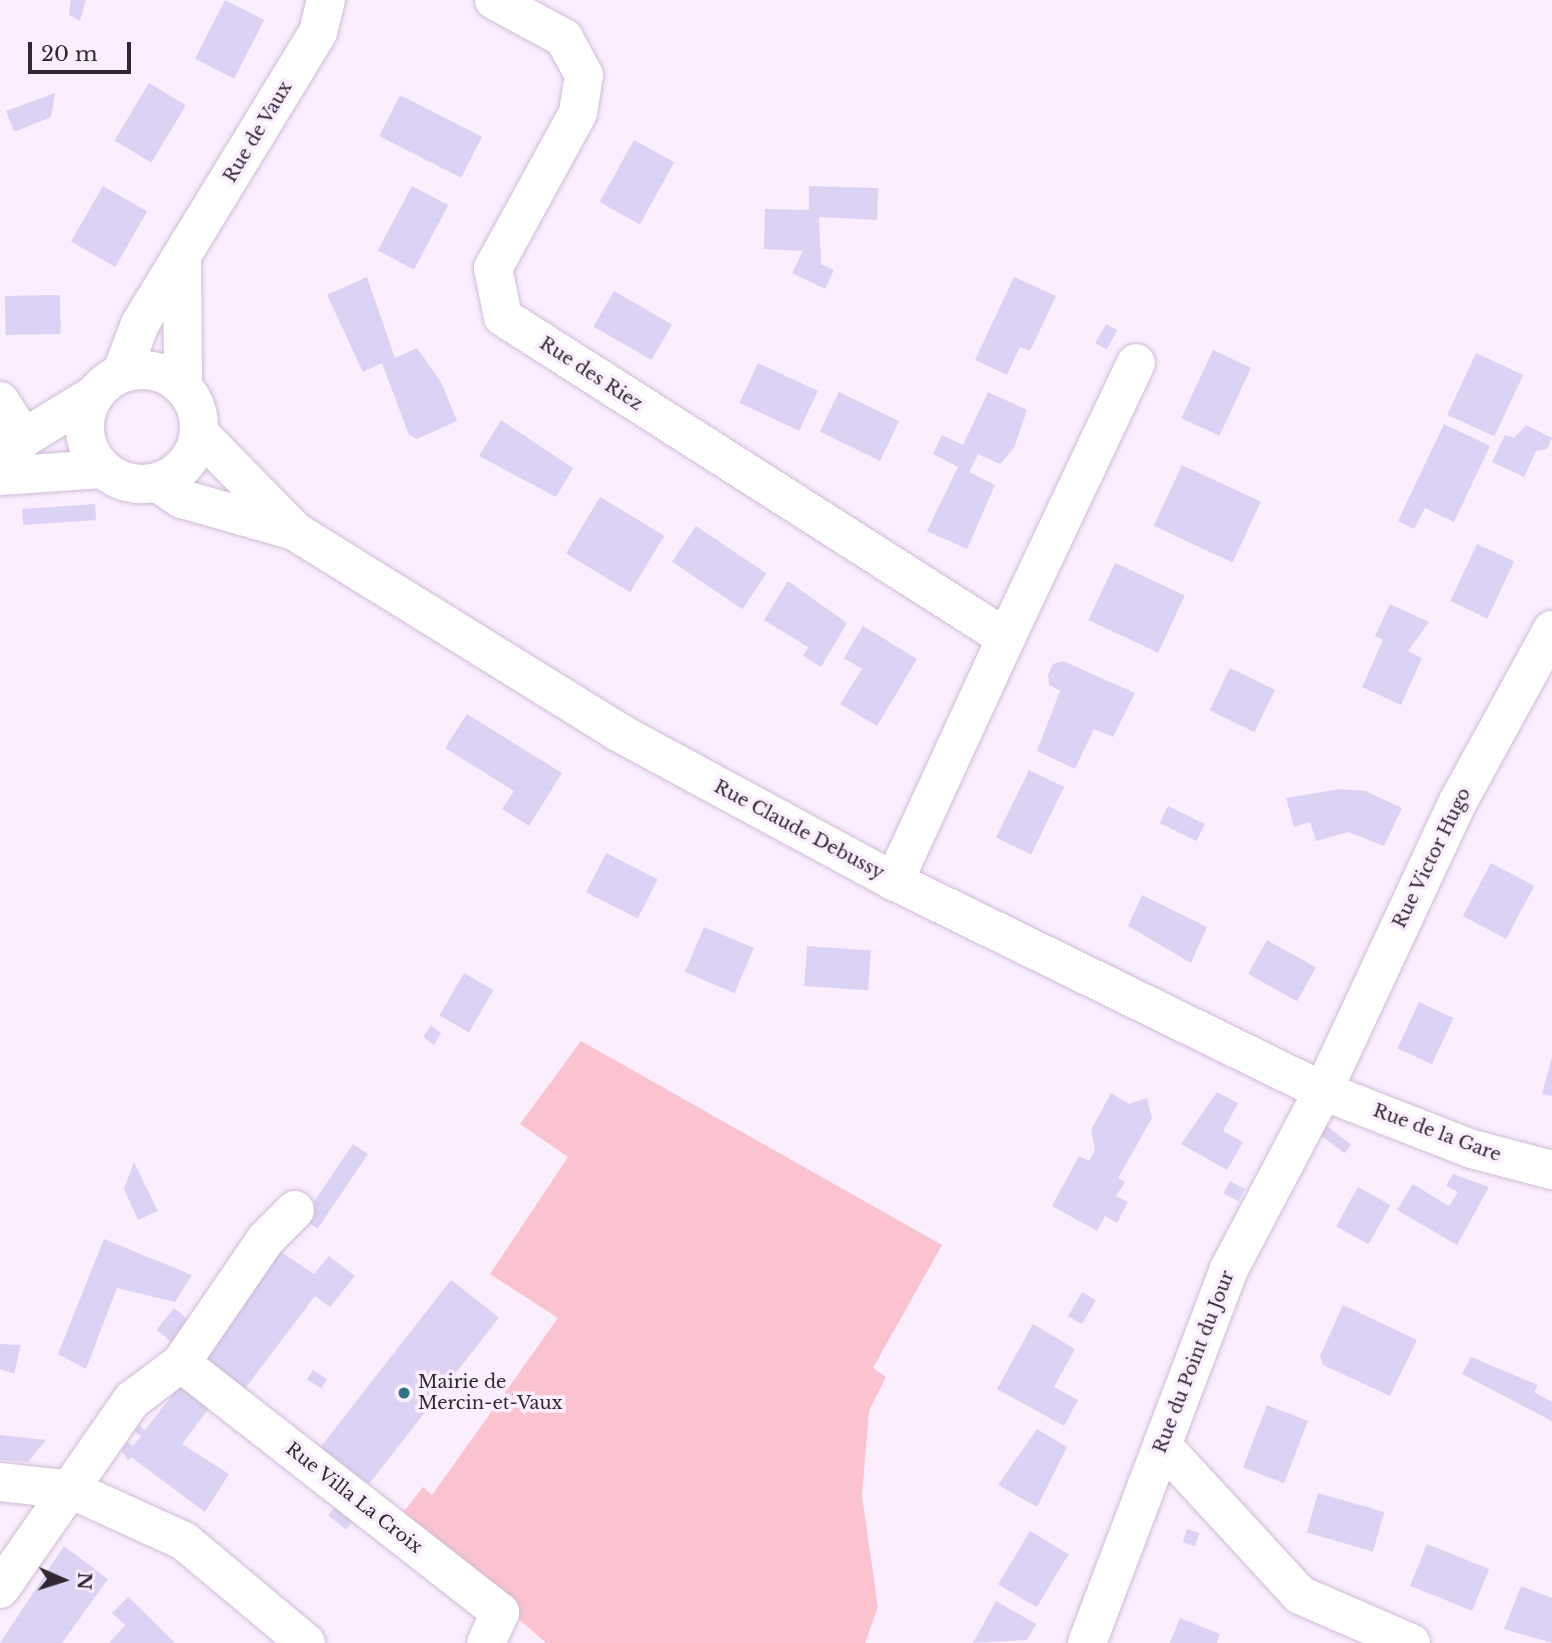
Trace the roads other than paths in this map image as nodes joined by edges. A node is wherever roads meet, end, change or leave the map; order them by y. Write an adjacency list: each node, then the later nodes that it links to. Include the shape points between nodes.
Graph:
1 (326, 0): 3 (street, Rue de Vaux, via 318,32)
2 (494, 0): 15 (street, Rue des Riez, via 564,38 584,75 578,113 493,268 503,317)
3 (181, 260): 5 (street, Rue de Vaux); 6 (street)
4 (1136, 363): 15 (street)
5 (108, 384): 6 (street, via 155,371); 9 (street); 10 (street, via 85,433)
6 (184, 387): 8 (street)
7 (0, 401): 9 (street)
8 (200, 433): 12 (street, via 187,464); 13 (street)
9 (12, 450)
10 (102, 469): 11 (street); 12 (street, via 128,483)
11 (0, 476)
12 (158, 483): 13 (street, via 182,499)
13 (296, 532): 16 (street, Rue Claude Debussy, via 618,732)
14 (1552, 630): 17 (street, Rue Victor Hugo, via 1459,800)
15 (1006, 638): 16 (street)
16 (894, 881): 17 (street, Rue Claude Debussy)
17 (1323, 1091): 18 (street, Rue de la Gare, via 1472,1149); 21 (street, Rue du Point du Jour, via 1228,1269)
18 (1552, 1170)
19 (295, 1210): 20 (street, via 266,1239)
20 (181, 1363): 23 (street, via 132,1400 83,1465); 26 (street, Rue Villa La Croix, via 500,1612)
21 (1162, 1445): 27 (street, Rue du Point du Jour); 28 (street, via 1300,1595)
22 (0, 1482): 23 (street)
23 (72, 1490): 24 (street); 25 (street, via 184,1541)
24 (0, 1589)
25 (301, 1641)
26 (486, 1643)
27 (1087, 1643)
28 (1411, 1643)

